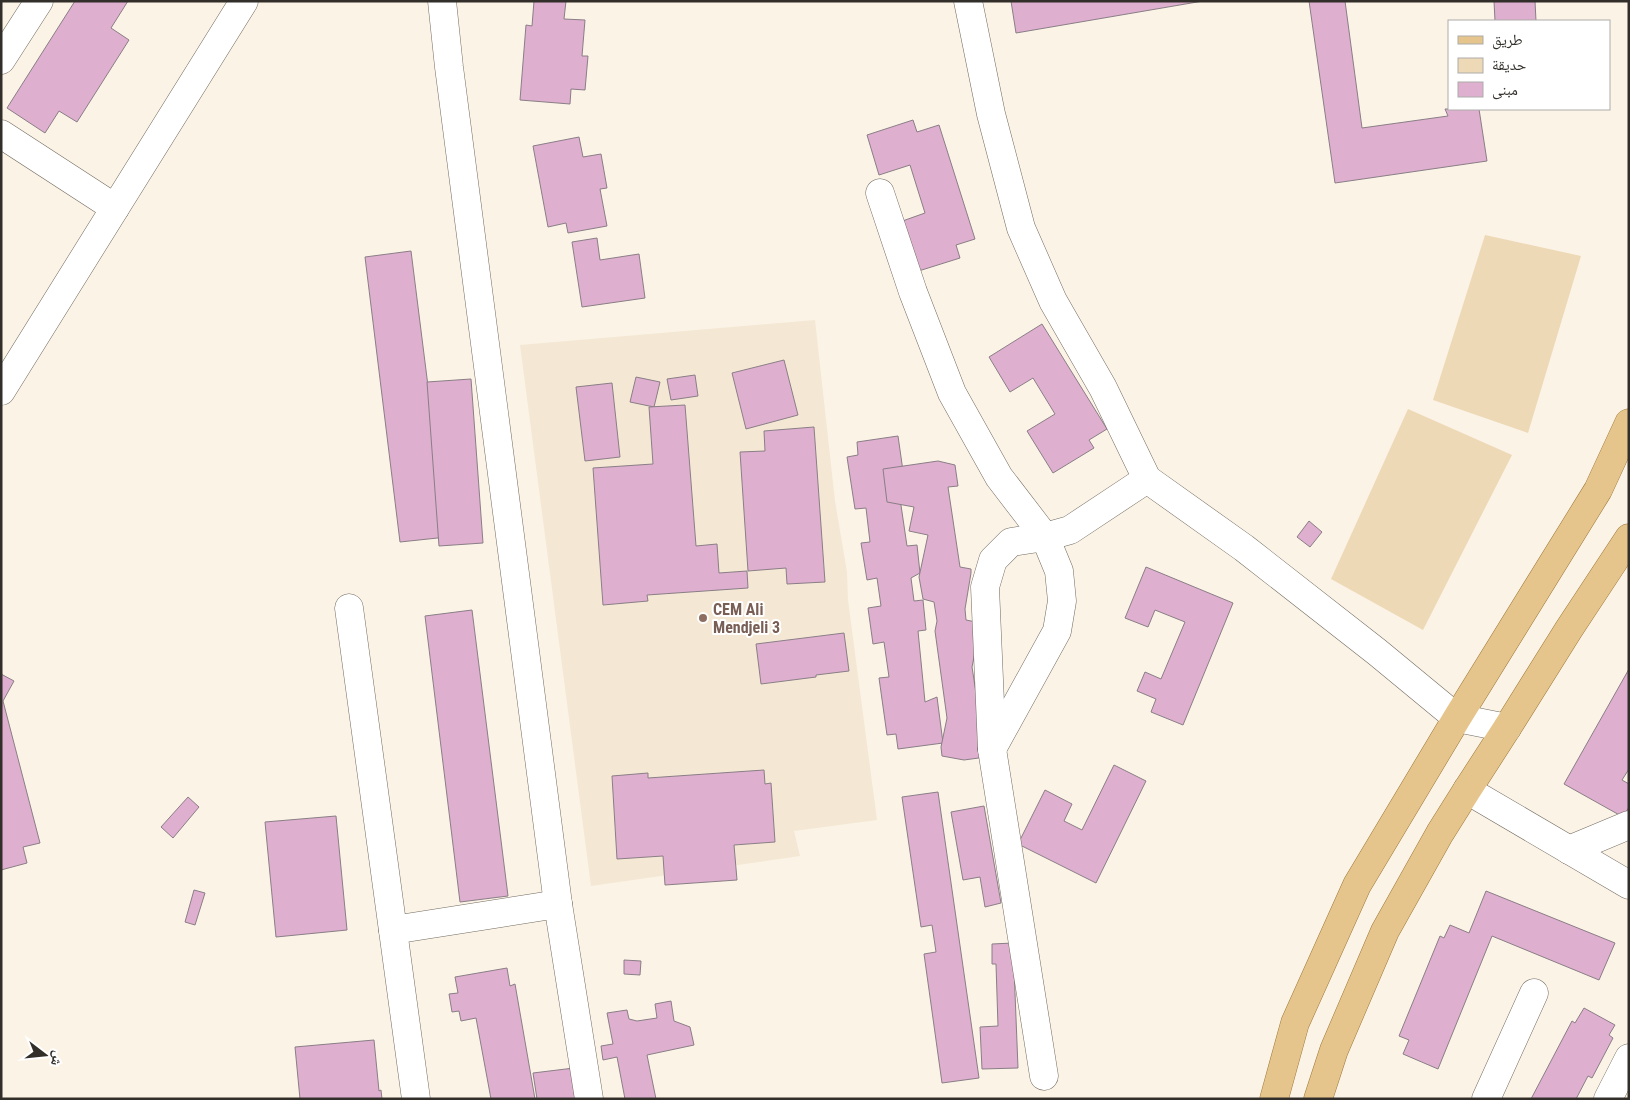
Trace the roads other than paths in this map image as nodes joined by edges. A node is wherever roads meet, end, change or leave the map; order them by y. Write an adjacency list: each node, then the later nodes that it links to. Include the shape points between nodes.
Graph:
1 (39, 1): 5 (street)
2 (244, 1): 8 (street)
3 (442, 1): 22 (street)
4 (968, 1): 11 (street, via 991,114 1021,228 1053,300 1103,388)
5 (1, 60)
6 (1, 134): 8 (street)
7 (880, 193): 12 (street, via 952,393 999,476)
8 (115, 208): 9 (street)
9 (1, 391)
10 (1629, 422): 15 (main road, via 1598,490)
11 (1147, 479): 12 (street, via 1070,530); 15 (street, via 1244,548)
12 (1045, 537): 17 (street, via 1059,571 1062,601 1057,630); 17 (street, via 1011,542 993,560 985,587)
13 (1629, 538): 16 (main road)
14 (349, 608): 23 (street)
15 (1457, 718): 16 (street); 29 (main road, via 1357,885 1295,1022)
16 (1507, 728): 18 (main road)
17 (992, 749): 26 (street)
18 (1467, 790): 20 (street); 30 (main road, via 1384,931 1334,1050)
19 (1629, 825): 20 (street)
20 (1568, 850): 21 (street)
21 (1629, 885)
22 (558, 904): 23 (street); 28 (street)
23 (393, 930): 27 (street)
24 (1534, 993): 31 (street)
25 (1629, 1058): 32 (street)
26 (1044, 1076)
27 (416, 1099)
28 (589, 1099)
29 (1274, 1099)
30 (1318, 1099)
31 (1486, 1099)
32 (1608, 1099)

